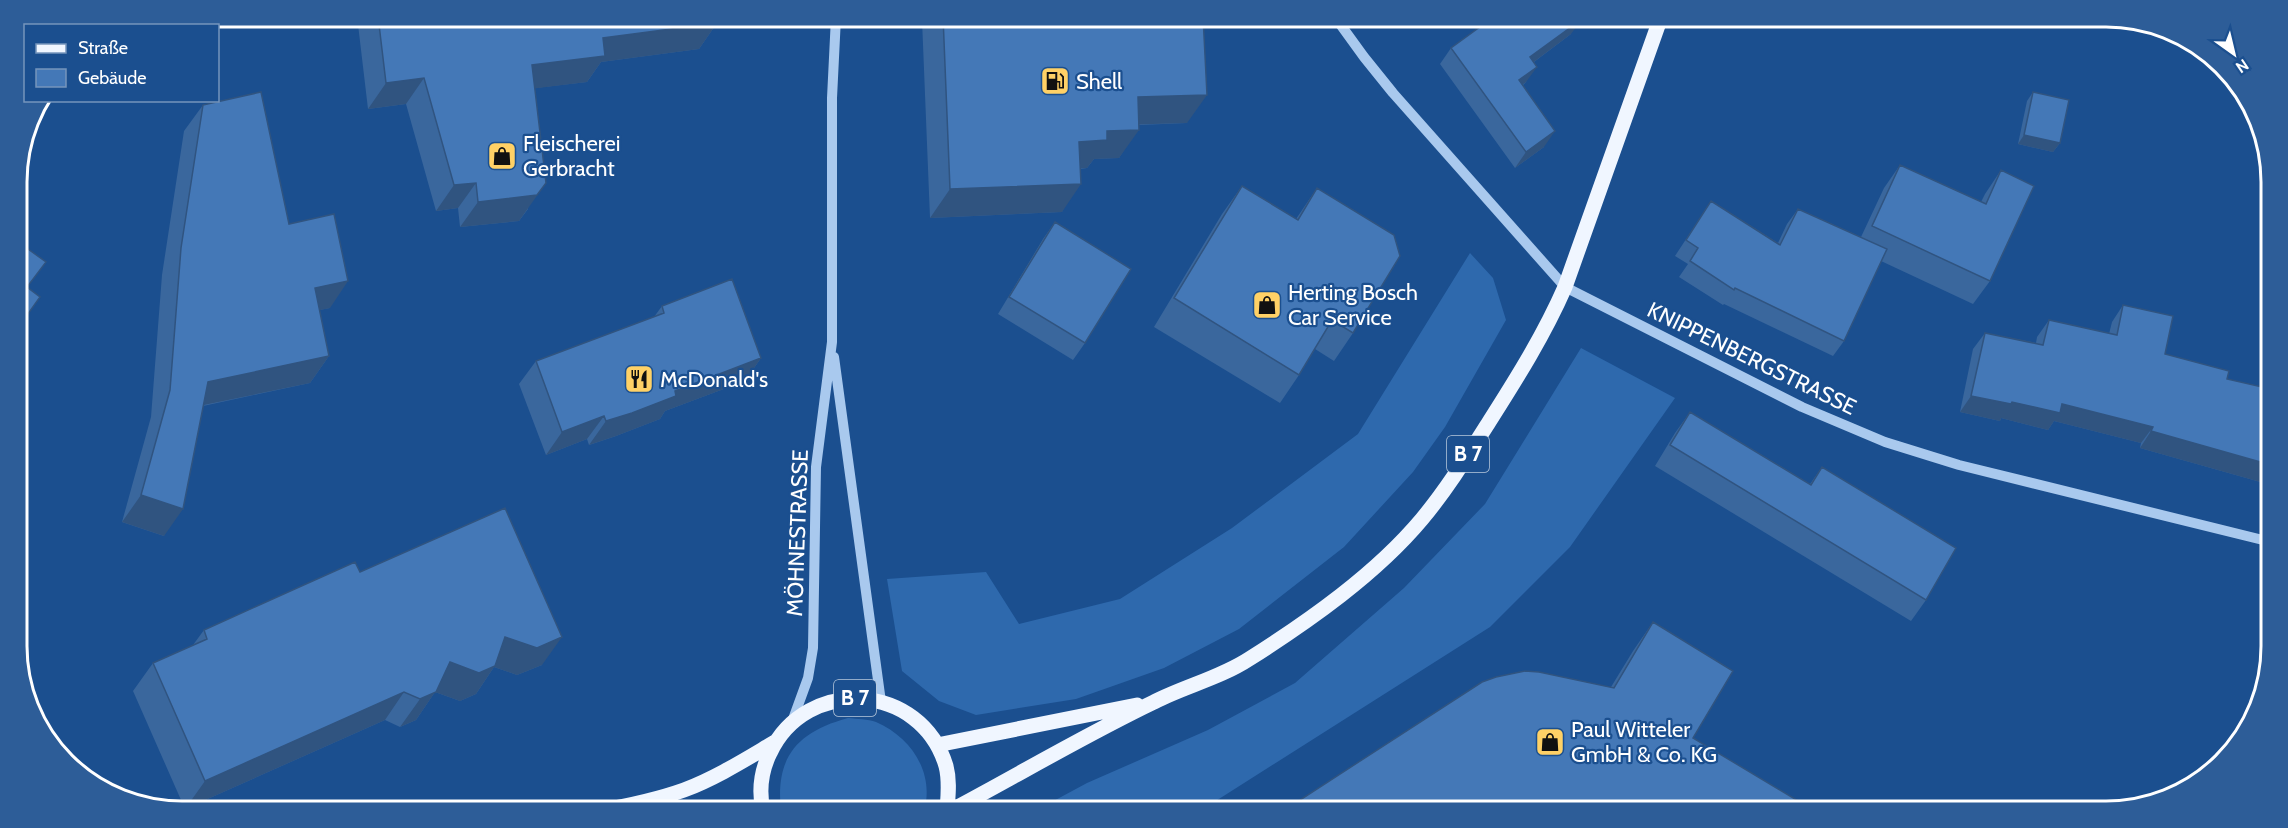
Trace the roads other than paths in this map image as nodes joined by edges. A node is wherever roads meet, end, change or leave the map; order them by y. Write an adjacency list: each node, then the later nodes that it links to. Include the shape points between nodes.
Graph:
1 (836, 27): 5 (street, MÖHNESTRASSE)
2 (1343, 27): 4 (street, KNIPPENBERGSTRASSE, via 1393,93)
3 (1658, 27): 4 (main road, B 7)
4 (1565, 287): 6 (street, KNIPPENBERGSTRASSE, via 1802,407 1885,442 1959,465); 7 (main road, B 7, via 1523,368 1458,470 1414,528 1310,618 1247,660)
5 (832, 342): 8 (street, MÖHNESTRASSE); 9 (street, MÖHNESTRASSE, via 816,467 813,648 808,678)
6 (2261, 540)
7 (1155, 701): 11 (main road, B 7); 15 (main road, B 7)
8 (881, 702): 9 (main road, B 7, via 834,700 812,708); 11 (main road, B 7, via 903,711)
9 (792, 722): 10 (main road, B 7)
10 (775, 742): 12 (main road, B 7, via 686,789); 13 (main road, B 7, via 766,761)
11 (937, 745): 14 (main road, B 7, via 946,766)
12 (650, 801)
13 (763, 801)
14 (949, 801)
15 (968, 801)

